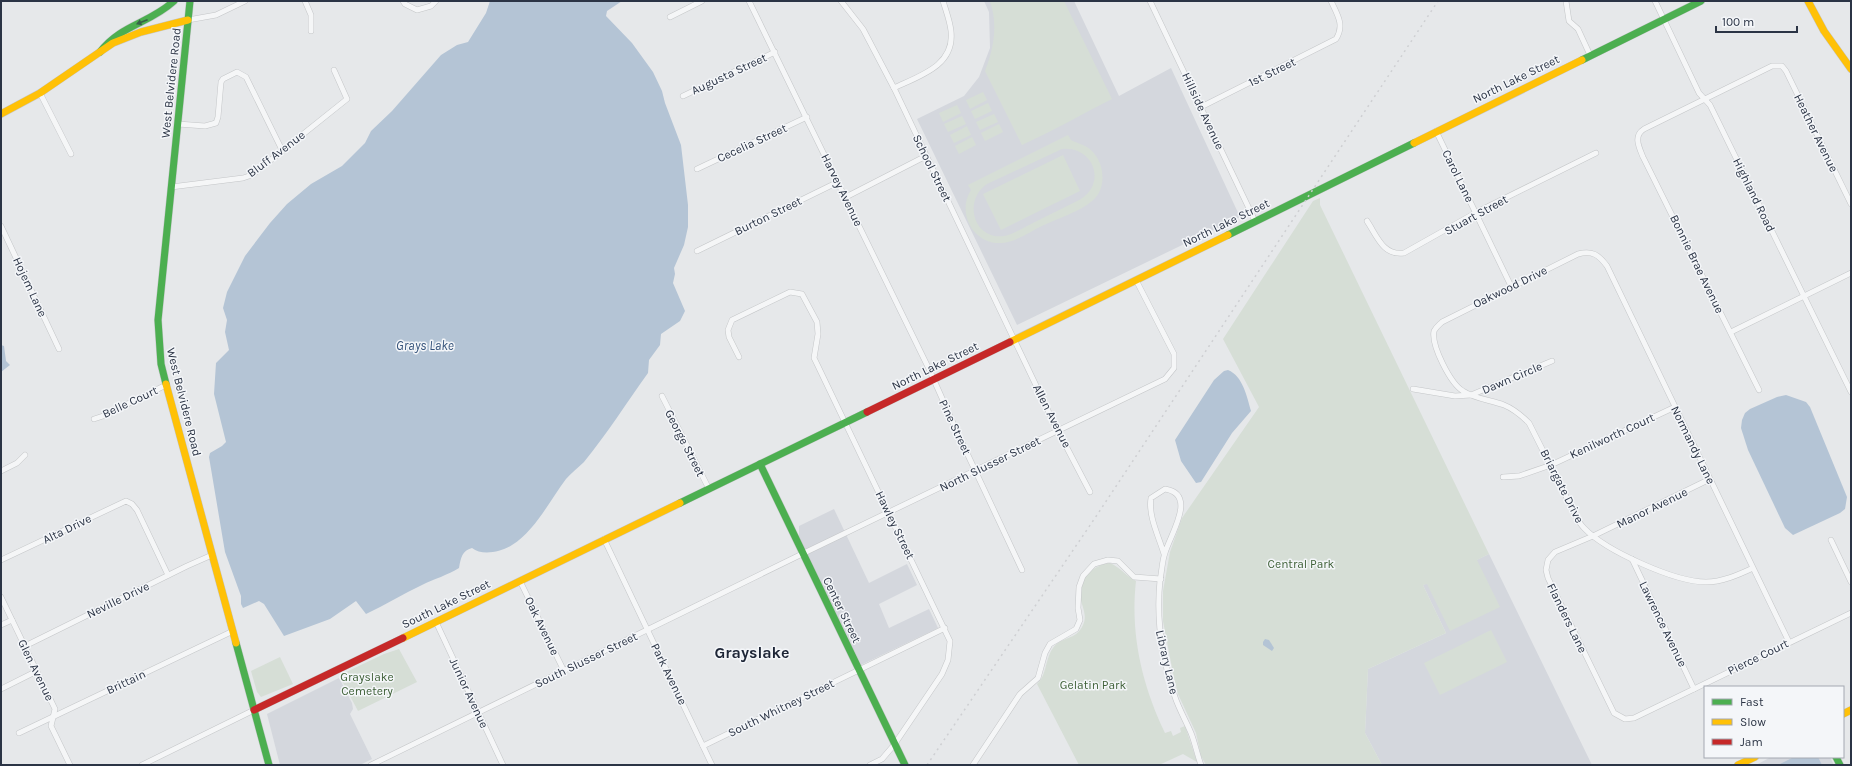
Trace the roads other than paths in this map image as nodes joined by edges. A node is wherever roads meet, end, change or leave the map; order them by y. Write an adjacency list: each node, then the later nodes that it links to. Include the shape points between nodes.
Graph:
1 (174, 1): 21 (street, one-way to 21, via 160,14 119,33)
2 (190, 1): 19 (street, West Belvidere Road)
3 (245, 1): 19 (street, via 216,16)
4 (305, 1): 20 (street, via 311,15)
5 (403, 1): 6 (street, via 418,10 431,6)
6 (436, 1)
7 (702, 1): 17 (street)
8 (749, 1): 22 (street, Harvey Avenue)
9 (841, 1): 26 (street, School Street, via 863,29)
10 (943, 1): 26 (street, via 951,32 949,51 938,66)
11 (1150, 1): 30 (street, Hillside Avenue)
12 (1331, 1): 30 (street, 1st Street, via 1341,23 1340,34 1331,43)
13 (1566, 1): 23 (street, via 1569,21 1578,29)
14 (1655, 1): 18 (street, Highland Road)
15 (1701, 1): 18 (street, North Lake Street)
16 (1808, 1): 24 (street, via 1824,31)
17 (670, 17)
18 (1663, 19): 23 (street, North Lake Street); 29 (street, Highland Road, via 1699,93)
19 (188, 20): 21 (street, via 141,32 113,43); 33 (street, West Belvidere Road)
20 (310, 31)
21 (100, 52): 27 (street)
22 (775, 52): 28 (street, Augusta Street); 32 (street, Harvey Avenue)
23 (1590, 55): 34 (street, North Lake Street)
24 (1851, 69)
25 (334, 70): 35 (street, Bluff Avenue, via 347,99)
26 (894, 88): 38 (street, School Street)
27 (40, 93): 31 (street); 36 (street)
28 (683, 96)
29 (1705, 99): 43 (street, Heather Avenue, via 1772,66 1782,66); 53 (street, Highland Road); 55 (street, Bonnie Brae Avenue, via 1644,129 1637,142)
30 (1201, 107): 45 (street, Hillside Avenue)
31 (1, 114)
32 (807, 118): 39 (street, Cecelia Street); 40 (street, Harvey Avenue)
33 (178, 124): 35 (street, via 205,126 216,123 223,79 237,72 246,77); 41 (street, West Belvidere Road)
34 (1436, 131): 44 (street, Carol Lane); 45 (street, North Lake Street)
35 (282, 150): 41 (street, Bluff Avenue, via 252,175 243,178)
36 (71, 154)
37 (1596, 154): 44 (street, Stuart Street)
38 (926, 156): 42 (street); 56 (street, School Street)
39 (697, 169)
40 (838, 182): 42 (street, Harvey Avenue); 48 (street, Burton Street)
41 (171, 187): 61 (street, West Belvidere Road, via 158,320 161,364)
42 (846, 197): 60 (street, Harvey Avenue)
43 (1851, 204)
44 (1477, 212): 46 (street, Stuart Street, via 1416,247 1395,254 1386,249); 52 (street, Carol Lane)
45 (1255, 221): 51 (street, North Lake Street)
46 (1367, 221)
47 (1, 226): 57 (street, Hojem Lane)
48 (697, 251)
49 (1592, 253): 52 (street, Oakwood Drive, via 1578,254); 67 (street, Normandy Lane, via 1600,257 1607,266)
50 (1851, 272): 53 (street)
51 (1136, 280): 56 (street, North Lake Street); 70 (street, North Slusser Street, via 1174,354 1174,368 1164,379)
52 (1511, 286): 54 (street, Oakwood Drive, via 1442,322)
53 (1803, 296): 55 (street); 64 (street, Highland Road)
54 (1434, 332): 65 (street, Briargate Drive, via 1438,352 1450,377 1456,386)
55 (1731, 332): 63 (street, Bonnie Brae Avenue)
56 (1014, 340): 60 (street, North Lake Street); 70 (street, Allen Avenue)
57 (59, 349)
58 (739, 357): 69 (street, Hawley Street, via 728,337 732,320 786,293 802,294 818,327 814,358)
59 (1552, 361): 65 (street, Dawn Circle)
60 (933, 379): 69 (street, North Lake Street); 75 (street, Pine Street)
61 (166, 385): 68 (street, Belle Court); 86 (street, West Belvidere Road)
62 (1413, 389): 65 (street, Briargate Drive, via 1455,396)
63 (1759, 390)
64 (1851, 392)
65 (1471, 395): 73 (street, Briargate Drive, via 1518,413 1529,423)
66 (662, 396): 78 (street, George Street)
67 (1675, 407): 73 (street, Kenilworth Court); 77 (street, Normandy Lane)
68 (94, 419)
69 (844, 423): 72 (street, North Lake Street); 80 (street, Hawley Street)
70 (1059, 430): 75 (street, North Slusser Street); 79 (street, Allen Avenue)
71 (25, 455): 74 (street, via 17,463)
72 (760, 464): 78 (street, South Lake Street); 84 (street, Center Street)
73 (1551, 465): 76 (street, Kenilworth Court, via 1519,476); 81 (street, Briargate Drive, via 1576,516)
74 (1, 471)
75 (975, 471): 80 (street, North Slusser Street); 90 (street, Pine Street)
76 (1503, 477)
77 (1710, 479): 81 (street, Manor Avenue); 89 (street, Normandy Lane)
78 (709, 489): 82 (street, South Lake Street)
79 (1090, 492)
80 (889, 513): 84 (street, North Slusser Street); 100 (street, Hawley Street)
81 (1593, 536): 87 (street, Briargate Drive); 113 (street, Flanders Lane, via 1556,552 1548,560 1546,570 1611,708)
82 (604, 539): 93 (street, South Lake Street); 101 (street, Park Avenue)
83 (1830, 540): 94 (street)
84 (802, 554): 101 (street, South Slusser Street); 105 (street, Center Street)
85 (1164, 554): 85 (street, Library Lane, via 1150,504 1152,498 1165,489 1179,496 1181,510); 92 (street, Library Lane)
86 (212, 555): 91 (street, Neville Drive); 102 (street, West Belvidere Road)
87 (1632, 559): 89 (street, Briargate Drive, via 1692,581 1725,579); 109 (street, Lawrence Avenue)
88 (1, 560): 91 (street, Alta Drive, via 126,501 137,510)
89 (1753, 568): 103 (street, Normandy Lane)
90 (1022, 570)
91 (168, 575): 104 (street, Neville Drive)
92 (1160, 579): 126 (street, via 1134,577 1118,561 1108,560 1094,564 1083,576 1079,587 1080,620 1076,629 1050,644 1038,678 1020,694); 127 (street, Library Lane, via 1159,625 1164,658 1176,699)
93 (520, 581): 98 (street, South Lake Street); 107 (street, Oak Avenue)
94 (1851, 582)
95 (1, 598): 97 (street, Glen Avenue)
96 (1851, 613): 103 (street, Pierce Court)
97 (12, 620): 99 (street); 104 (street, Glen Avenue)
98 (436, 622): 110 (street, South Lake Street); 111 (street, Junior Avenue)
99 (1, 625)
100 (945, 628): 105 (street, South Whitney Street); 115 (street, Hawley Street, via 951,648 946,668)
101 (648, 629): 107 (street, South Slusser Street); 116 (street, Park Avenue)
102 (233, 631): 110 (street, West Belvidere Road); 112 (street, Brittain)
103 (1789, 642): 109 (street, Pierce Court)
104 (24, 646): 106 (street, Glen Avenue)
105 (859, 670): 115 (street, Center Street); 116 (street, South Whitney Street)
106 (36, 671): 108 (street); 112 (street, Glen Avenue, via 55,709)
107 (564, 671): 111 (street, South Slusser Street)
108 (1, 689)
109 (1694, 689): 113 (street, Pierce Court, via 1634,718)
110 (254, 710): 119 (street, South Lake Street); 120 (street, West Belvidere Road)
111 (478, 713): 121 (street, South Slusser Street); 122 (street, Junior Avenue)
112 (53, 717): 114 (street, Brittain); 118 (street, Glen Avenue, via 51,726)
113 (1622, 718)
114 (19, 733)
115 (894, 745): 124 (street, Hawley Street, via 882,760); 125 (street, Center Street)
116 (703, 746): 123 (street, Park Avenue)
117 (1753, 758): 128 (street)
118 (70, 765)
119 (142, 765)
120 (269, 765)
121 (371, 765)
122 (503, 765)
123 (712, 765)
124 (870, 765)
125 (905, 765)
126 (973, 765)
127 (1201, 765)
128 (1738, 765)

